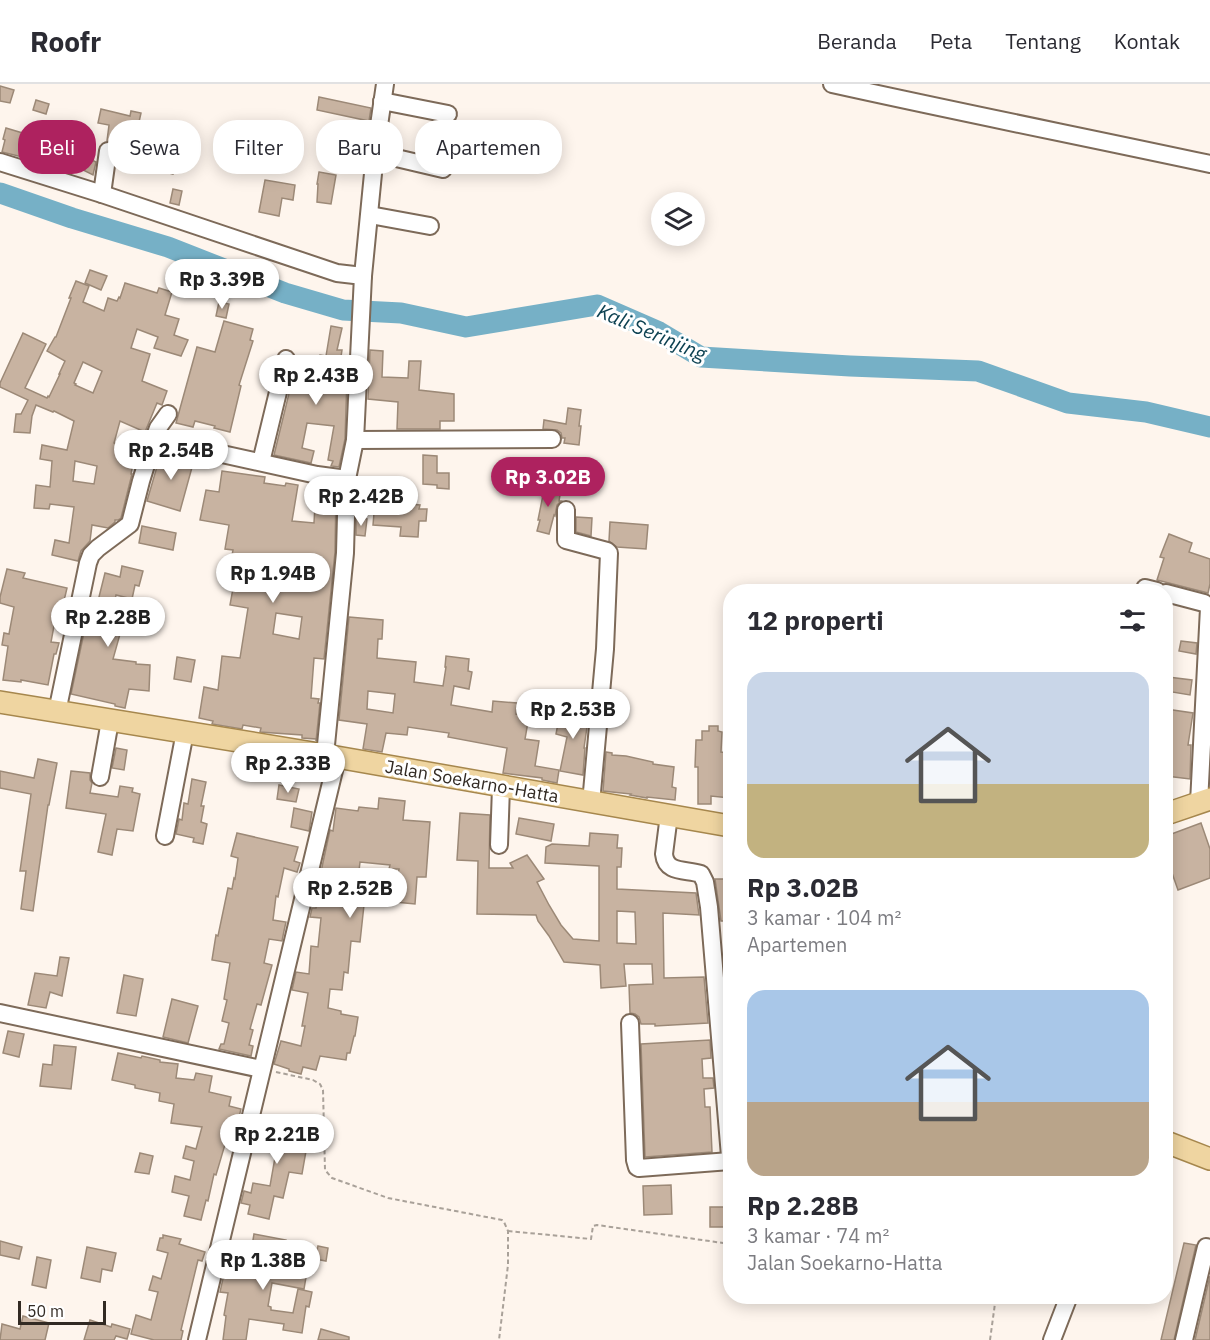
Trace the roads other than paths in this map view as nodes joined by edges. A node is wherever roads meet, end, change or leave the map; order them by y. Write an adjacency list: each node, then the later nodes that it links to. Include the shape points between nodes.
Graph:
1 (385, 84): 3 (street)
2 (832, 84): 8 (street)
3 (382, 101): 4 (street); 5 (street)
4 (448, 114)
5 (379, 120)
6 (108, 151): 10 (street)
7 (0, 162): 10 (street)
8 (1210, 164)
9 (373, 174): 11 (street)
10 (102, 194): 13 (street, via 337,273)
11 (370, 215): 12 (street); 13 (street)
12 (430, 226)
13 (363, 276): 18 (street)
14 (286, 360): 19 (street)
15 (168, 414): 16 (street)
16 (154, 439): 19 (street); 24 (street, via 130,524 98,548 88,563)
17 (552, 439): 18 (street)
18 (356, 440): 20 (street)
19 (261, 462): 20 (street)
20 (347, 479): 27 (street)
21 (566, 510): 31 (street, via 566,540 609,553)
22 (1173, 595): 30 (street, via 1209,608)
23 (0, 702): 24 (main road, Jalan Soekarno-Hatta)
24 (57, 712): 25 (main road, Jalan Soekarno-Hatta)
25 (108, 730): 26 (main road, Jalan Soekarno-Hatta); 28 (street)
26 (184, 732): 27 (main road, Jalan Soekarno-Hatta); 35 (street)
27 (331, 756): 29 (main road, Jalan Soekarno-Hatta); 39 (street)
28 (100, 777)
29 (501, 787): 31 (main road, Jalan Soekarno-Hatta); 36 (street)
30 (1204, 801): 32 (main road)
31 (591, 802): 33 (main road, Jalan Soekarno-Hatta)
32 (1173, 812)
33 (669, 815): 34 (main road, Jalan Soekarno-Hatta); 40 (street, via 664,860 669,867 701,874 705,882)
34 (723, 825)
35 (165, 836)
36 (499, 845)
37 (0, 1012): 39 (street)
38 (630, 1023): 43 (street, via 637,1167)
39 (261, 1069): 46 (street)
40 (723, 1079)
41 (1173, 1145): 42 (main road)
42 (1210, 1159)
43 (723, 1162)
44 (1210, 1248): 48 (street, via 1206,1247)
45 (1066, 1304): 47 (street)
46 (197, 1340)
47 (1052, 1340)
48 (1184, 1340)

